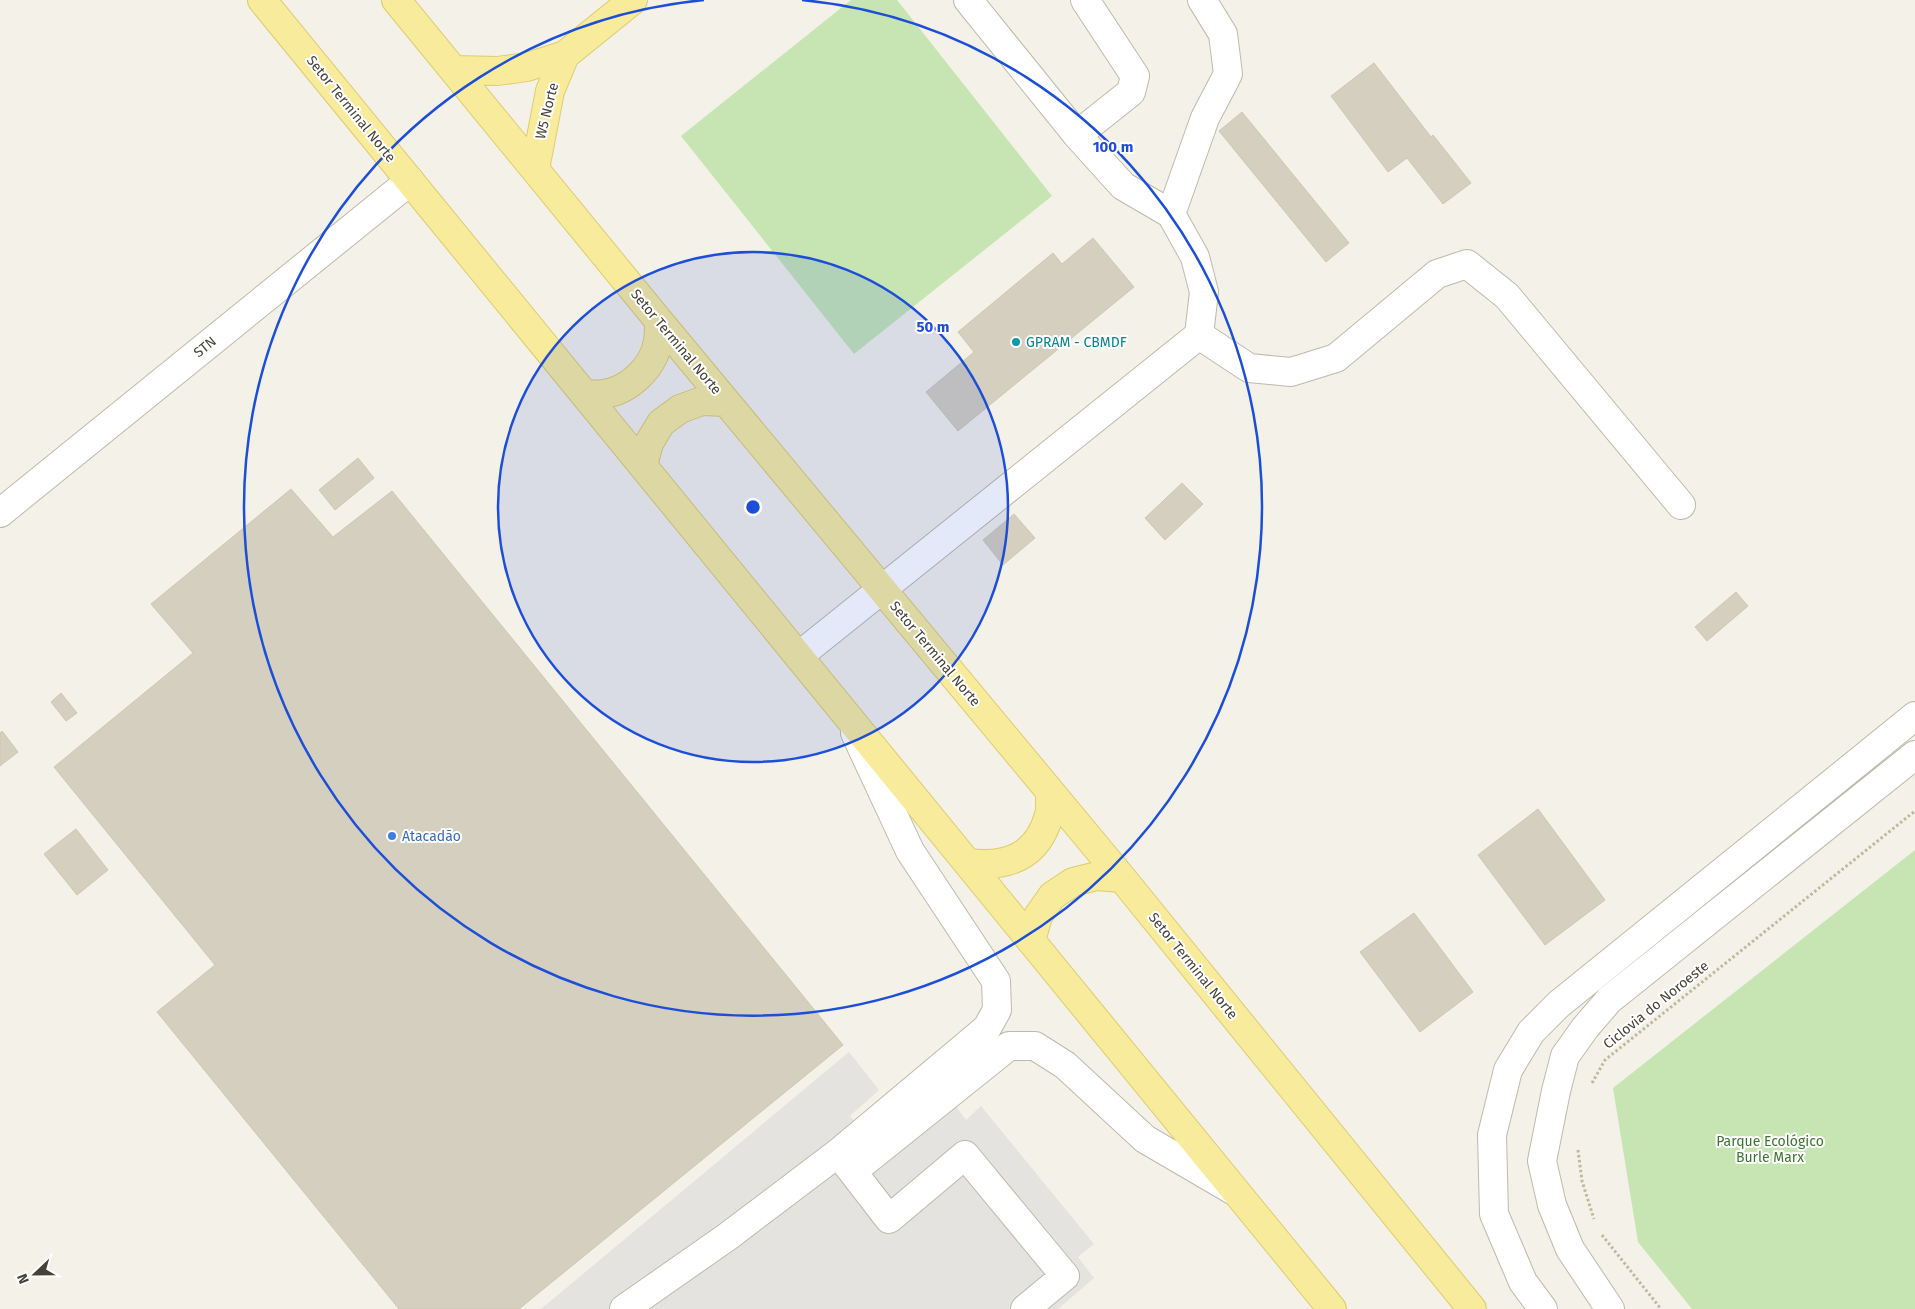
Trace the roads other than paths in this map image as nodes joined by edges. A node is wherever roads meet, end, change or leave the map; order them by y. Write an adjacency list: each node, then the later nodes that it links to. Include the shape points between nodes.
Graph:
1 (262, 0): 11 (main road, Setor Terminal Norte)
2 (396, 0): 8 (main road, Setor Terminal Norte)
3 (633, 0): 7 (main road, W5 Norte)
4 (968, 0): 9 (street)
5 (1085, 0): 9 (street, via 1135,76 1131,92)
6 (1202, 0): 12 (street, via 1223,34 1228,74 1205,118)
7 (565, 55): 8 (main road, W5 Norte, via 527,67 496,71); 10 (main road, W5 Norte, via 550,91)
8 (454, 70): 10 (main road, Setor Terminal Norte)
9 (1077, 136): 12 (street, via 1123,186)
10 (535, 169): 13 (main road, Setor Terminal Norte)
11 (410, 181): 15 (main road, Setor Terminal Norte); 19 (street, STN)
12 (1171, 214): 14 (street, via 1195,257 1204,292)
13 (659, 321): 15 (main road, via 658,342 651,360 639,376 623,388 604,394); 16 (main road, Setor Terminal Norte)
14 (1199, 335): 18 (street, via 1249,368 1291,372 1336,358 1437,274 1467,264 1507,296); 20 (street)
15 (584, 394): 17 (main road, Setor Terminal Norte)
16 (726, 402): 17 (main road, via 702,401 680,409 661,423 649,443); 20 (main road, Setor Terminal Norte)
17 (643, 466): 21 (main road, Setor Terminal Norte)
18 (1681, 506)
19 (0, 513)
20 (881, 589): 21 (street); 25 (main road, Setor Terminal Norte)
21 (800, 655): 22 (main road, Setor Terminal Norte)
22 (846, 713): 26 (main road, Setor Terminal Norte); 29 (street, via 910,851 996,981 997,1010 987,1028)
23 (1915, 716): 35 (street, via 1559,1004 1531,1032 1508,1070 1492,1135 1494,1214 1524,1282)
24 (1915, 756): 36 (street, via 1609,1000 1565,1056 1542,1161 1552,1205 1570,1249)
25 (1050, 792): 26 (main road, via 1049,813 1042,833 1028,850 1010,861 989,866); 27 (main road, Setor Terminal Norte)
26 (968, 864): 28 (main road, Setor Terminal Norte)
27 (1122, 878): 28 (main road, via 1097,876 1066,886 1052,896 1038,916); 34 (main road, Setor Terminal Norte)
28 (1031, 941): 30 (main road, Setor Terminal Norte)
29 (846, 1162): 30 (street, via 1009,1046 1034,1046 1065,1064 1145,1139); 31 (street, via 727,1237); 32 (street, via 889,1219 965,1155 1065,1276)
30 (1238, 1193): 33 (main road, Setor Terminal Norte)
31 (624, 1309)
32 (1025, 1309)
33 (1332, 1309)
34 (1472, 1309)
35 (1542, 1309)
36 (1610, 1309)

